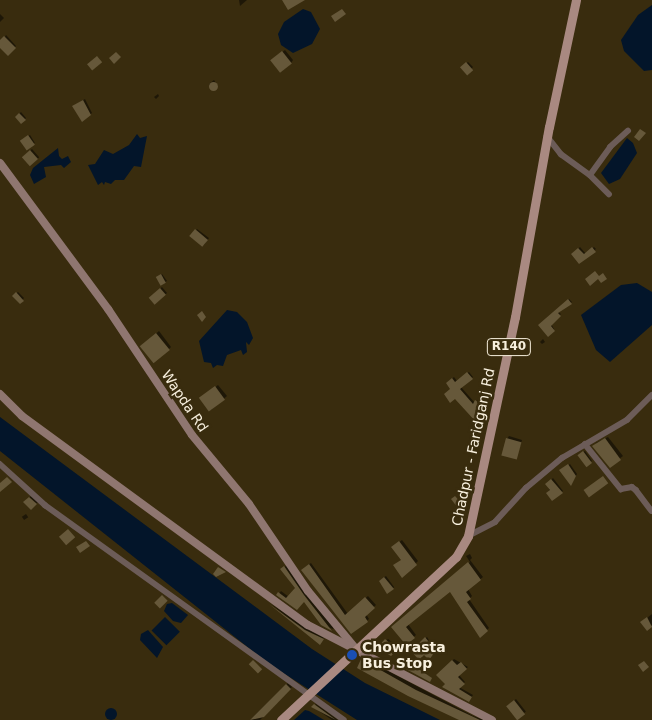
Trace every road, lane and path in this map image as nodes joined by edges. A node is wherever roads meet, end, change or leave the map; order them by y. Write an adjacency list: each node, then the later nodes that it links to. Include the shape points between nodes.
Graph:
1 (576, 0): 3 (main road, Chadpur - Faridganj Rd / R140)
2 (628, 131): 5 (street, via 610,147)
3 (547, 136): 5 (street, via 561,154); 12 (main road, Chadpur - Faridganj Rd / R140, via 515,317)
4 (0, 163): 13 (main road, Wapda Rd, via 108,309 192,434 249,504 308,591)
5 (590, 175): 6 (street)
6 (609, 194)
7 (0, 394): 13 (main road, via 22,416 308,625)
8 (652, 395): 9 (street, via 627,420)
9 (585, 444): 11 (street, via 621,489 632,487); 12 (street, via 562,458 526,488 495,522)
10 (0, 464): 14 (street, via 45,505)
11 (652, 511)
12 (468, 536): 13 (main road, Chadpur - Faridganj Rd / R140, via 456,557)
13 (356, 649): 14 (main road, R140); 17 (main road)
14 (306, 696): 15 (main road, R140); 16 (street)
15 (281, 720)
16 (344, 720)
17 (492, 720)

